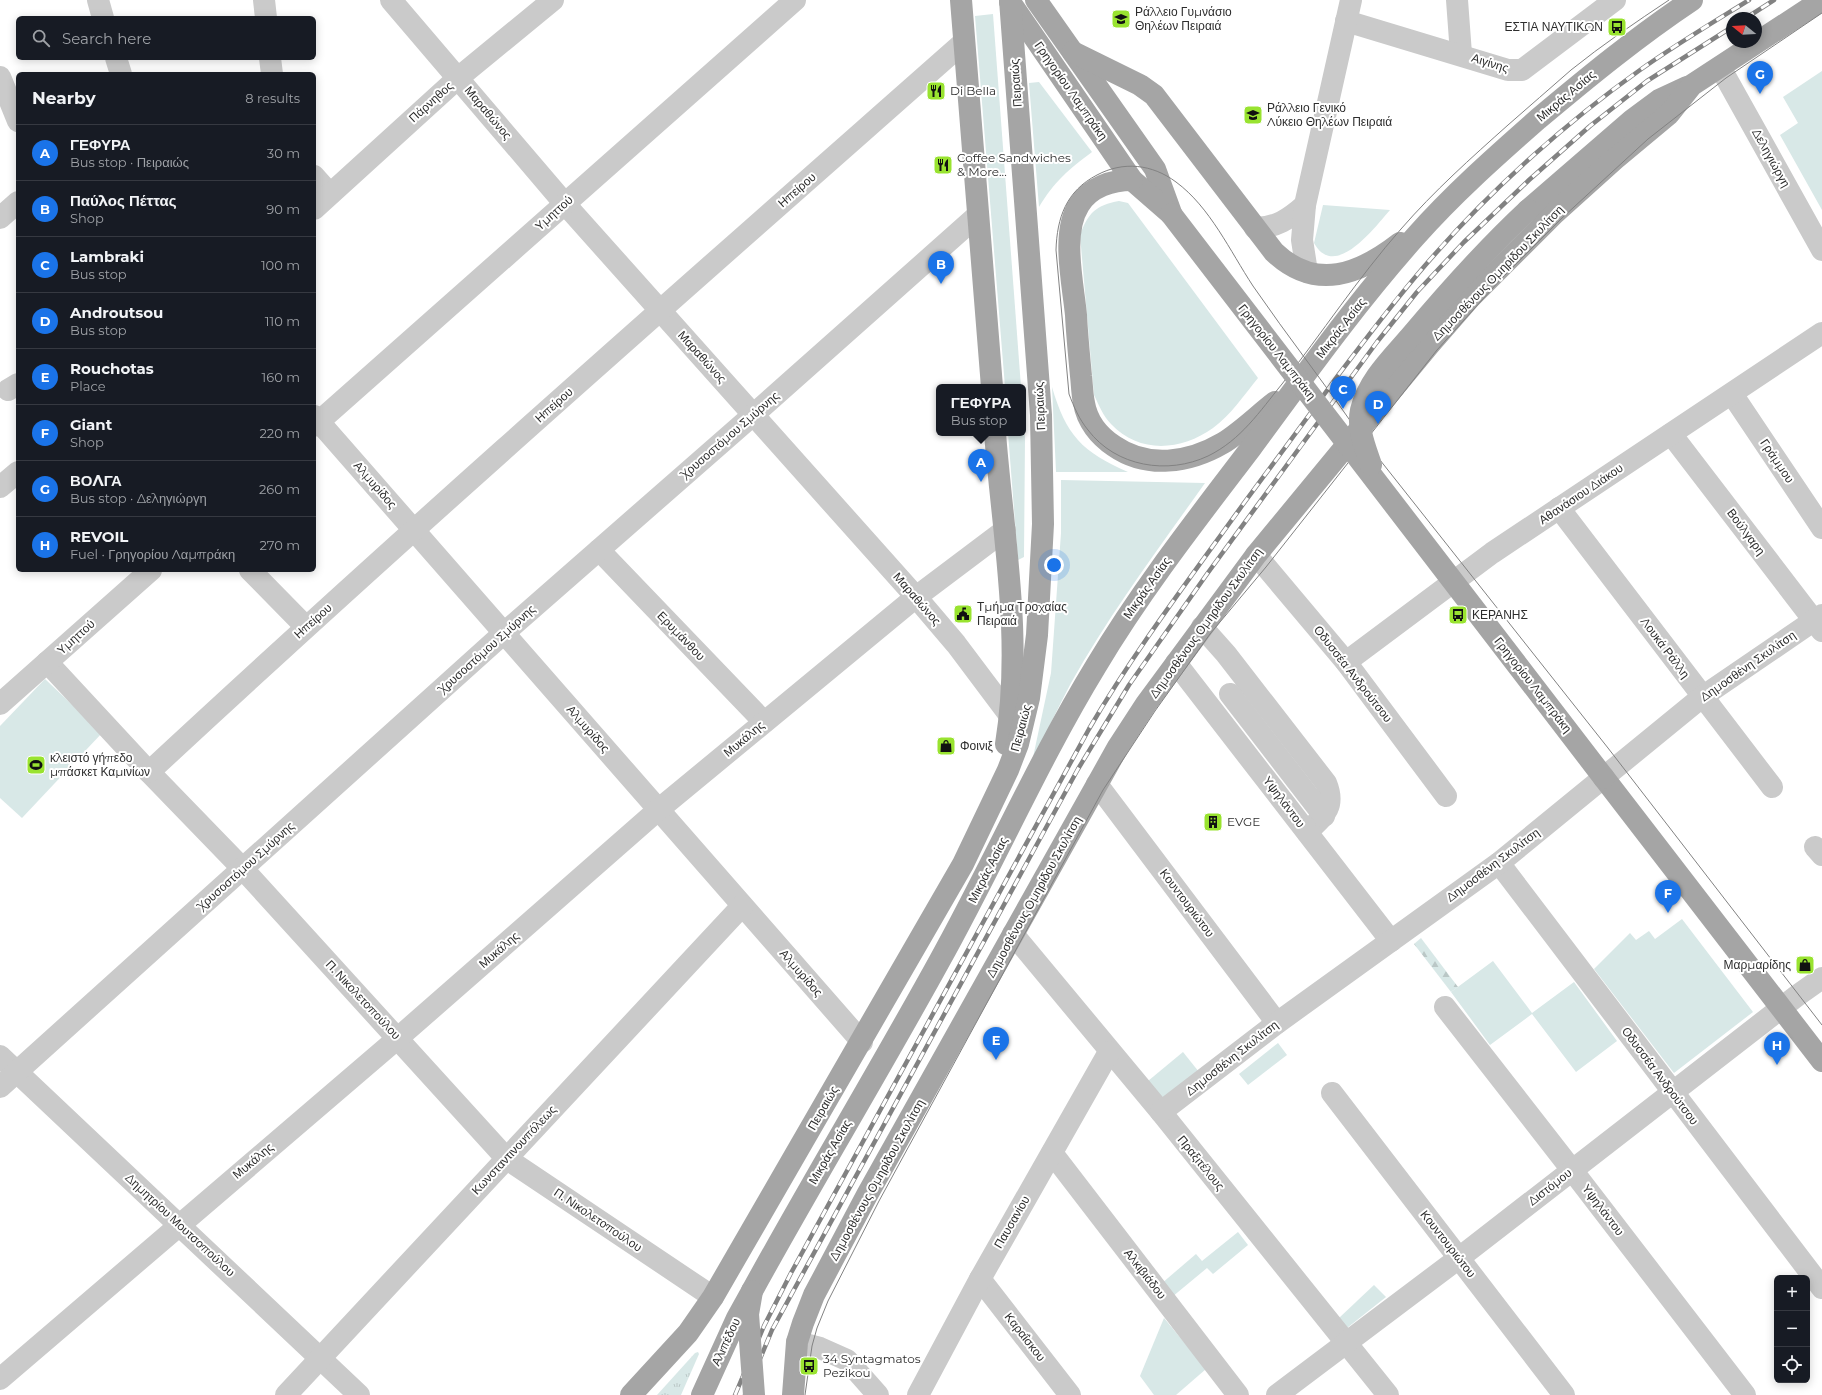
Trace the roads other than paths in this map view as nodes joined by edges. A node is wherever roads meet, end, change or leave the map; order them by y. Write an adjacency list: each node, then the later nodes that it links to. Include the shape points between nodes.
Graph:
1 (98, 0): 14 (street)
2 (264, 0): 15 (street)
3 (391, 0): 26 (street, Μαραθώνος)
4 (552, 0): 26 (street, Πάρνηθος)
5 (795, 0): 33 (street, Υμηττού)
6 (961, 0): 17 (main road)
7 (1036, 0): 18 (main road, Γρηγορίου Λαμπράκη)
8 (1351, 0): 16 (street)
9 (1457, 0): 19 (street)
10 (1615, 0): 19 (street, Αιγίνης, via 1522,70 1508,70)
11 (1692, 0): 38 (main road, Μικράς Ασίας, via 1641,35 1579,84 1496,156)
12 (1822, 0): 22 (main road, Δημοσθένους Ομηρίδου Σκυλίτση)
13 (1010, 1): 30 (main road, Γρηγορίου Λαμπράκη); 81 (main road, Πειραιώς, via 1041,415 1043,524 1037,635 1029,698 1018,744)
14 (102, 16)
15 (266, 16)
16 (1346, 21): 19 (street, Αιγίνης); 34 (street)
17 (964, 42): 36 (main road); 43 (street, Ηπείρου)
18 (1073, 52): 37 (main road, Γρηγορίου Λαμπράκη, via 1155,169); 40 (main road, via 1140,85 1154,95)
19 (1461, 54)
20 (117, 60): 23 (street)
21 (270, 60): 24 (street)
22 (1720, 67): 27 (main road, Δημοσθένους Ομηρίδου Σκυλίτση); 41 (street, Δεληγιώργη)
23 (120, 72)
24 (272, 72)
25 (0, 77): 28 (street)
26 (458, 78): 31 (street, Πάρνηθος); 33 (street, Μαραθώνος)
27 (1692, 85): 53 (main road, bridge, via 1659,100 1632,120 1528,210 1479,259 1375,379 1361,410 1360,428); 60 (main road, Δημοσθένους Ομηρίδου Σκυλίτση, via 1669,114 1556,213 1470,298)
28 (16, 116)
29 (316, 178): 31 (street)
30 (1132, 180): 37 (main road, Γρηγορίου Λαμπράκη); 46 (main road, via 1113,182 1092,192 1079,205 1072,220 1070,256 1084,403 1096,430 1128,455 1148,460 1182,460 1223,443)
31 (330, 194): 35 (street, Πάρνηθος)
32 (16, 204): 39 (street)
33 (565, 204): 43 (street, Μαραθώνος); 49 (street, Υμηττού)
34 (1305, 205): 40 (street, via 1284,222 1267,228); 42 (street, via 1302,240)
35 (316, 207)
36 (978, 214): 45 (main road); 48 (street, Χρυσοστόμου Σμύρνης)
37 (1171, 214): 53 (main road, Γρηγορίου Λαμπράκη, bridge)
38 (1434, 216): 42 (main road, via 1374,262 1355,271 1333,275); 46 (main road, Μικράς Ασίας, via 1364,299)
39 (0, 218)
40 (1255, 228): 42 (main road, via 1282,260 1294,268)
41 (1822, 250)
42 (1307, 272)
43 (660, 310): 48 (street, Μαραθώνος); 58 (street, Ηπείρου)
44 (1822, 333): 47 (street, Αθανάσιου Διάκου)
45 (992, 384)
46 (1297, 386): 111 (main road, Μικράς Ασίας, via 1164,563 1096,665 1066,717 972,902)
47 (1732, 394): 50 (street, Αθανάσιου Διάκου); 56 (street, Γράμμου)
48 (753, 415): 59 (street, Χρυσοστόμου Σμύρνης); 63 (street, Μαραθώνος)
49 (316, 421): 58 (street, Αλμυρίδος)
50 (1671, 434): 55 (street, Αθανάσιου Διάκου); 64 (street, Βούλγαρη)
51 (995, 436): 57 (main road, Πειραιώς)
52 (16, 474): 54 (street)
53 (1375, 480): 77 (main road, Γρηγορίου Λαμπράκη, bridge)
54 (0, 487)
55 (1559, 508): 69 (street, Αθανάσιου Διάκου, via 1477,564); 73 (street, Λουκά Ράλλη)
56 (1822, 528)
57 (1005, 530): 63 (street, Μυκάλης); 74 (main road, Πειραιώς, via 1013,630)
58 (414, 531): 65 (street, Ηπείρου); 67 (street, Αλμυρίδος)
59 (599, 550): 67 (street, Χρυσοστόμου Σμύρνης); 75 (street, Ερυμάνθου)
60 (1256, 555): 66 (main road, Δημοσθένους Ομηρίδου Σκυλίτση); 69 (street, Οδυσσέα Ανδρούτσου)
61 (149, 572): 68 (street, Υμηττού)
62 (252, 572): 65 (street)
63 (916, 597): 74 (street, Μαραθώνος, via 956,644); 75 (street, Μυκάλης)
64 (1819, 622): 73 (street, Δημοσθένη Σκυλίτση)
65 (306, 627): 76 (street, Ηπείρου)
66 (1202, 627): 70 (main road, Δημοσθένους Ομηρίδου Σκυλίτση); 83 (street, via 1326,783 1330,801)
67 (504, 633): 82 (street, Αλμυρίδος); 86 (street, Χρυσοστόμου Σμύρνης)
68 (47, 662): 72 (street, Υμηττού); 76 (street, Π. Νικολετοπούλου)
69 (1346, 662): 80 (street, Οδυσσέα Ανδρούτσου)
70 (1176, 663): 78 (main road, Δημοσθένους Ομηρίδου Σκυλίτση, via 1118,747); 84 (street, Υψηλάντου)
71 (1230, 694): 83 (street)
72 (3, 696)
73 (1702, 697): 77 (street, Δημοσθένη Σκυλίτση); 79 (street, Λουκά Ράλλη)
74 (1010, 716): 81 (main road, Πειραιώς, via 1002,768)
75 (764, 722): 82 (street, Μυκάλης)
76 (149, 772): 86 (street, Π. Νικολετοπούλου)
77 (1604, 778): 85 (street, Δημοσθένη Σκυλίτση); 92 (main road, Γρηγορίου Λαμπράκη)
78 (1097, 784): 88 (main road, Δημοσθένους Ομηρίδου Σκυλίτση); 93 (street, Κουντουριώτου)
79 (1772, 787)
80 (1446, 796)
81 (992, 805): 95 (main road, Πειραιώς, via 963,864)
82 (658, 810): 87 (street, Αλμυρίδος); 94 (street, Μυκάλης)
83 (1324, 816): 84 (street)
84 (1307, 832): 89 (street, Υψηλάντου)
85 (1498, 863): 89 (street, Δημοσθένη Σκυλίτση); 101 (street, Οδυσσέα Ανδρούτσου)
86 (243, 870): 94 (street, Π. Νικολετοπούλου); 99 (street, Χρυσοστόμου Σμύρνης)
87 (742, 906): 95 (street, Αλμυρίδος); 105 (street, Κωνσταντινουπόλεως)
88 (1013, 934): 96 (street, Πραξιτέλους); 113 (main road, Δημοσθένους Ομηρίδου Σκυλίτση, via 814,1295)
89 (1390, 941): 93 (street, Δημοσθένη Σκυλίτση)
90 (1822, 978): 92 (street, Διστόμου)
91 (1445, 1008): 106 (street, Υψηλάντου)
92 (1781, 1008): 98 (main road, Γρηγορίου Λαμπράκη); 101 (street, Διστόμου)
93 (1277, 1023): 103 (street, Δημοσθένη Σκυλίτση)
94 (398, 1038): 105 (street, Π. Νικολετοπούλου); 107 (street, Μυκάλης)
95 (862, 1042): 112 (main road, Πειραιώς)
96 (1109, 1052): 103 (street, Πραξιτέλους); 104 (street, Παυσανίου)
97 (0, 1056): 99 (street, Δημητρίου Μουτσοπούλου)
98 (1822, 1061)
99 (17, 1072): 100 (street, Χρυσοστόμου Σμύρνης); 107 (street, Δημητρίου Μουτσοπούλου)
100 (0, 1087)
101 (1672, 1092): 106 (street, Διστόμου); 110 (street, Οδυσσέα Ανδρούτσου)
102 (1332, 1093): 108 (street, Κουντουριώτου)
103 (1160, 1112): 114 (street, Πραξιτέλους)
104 (1052, 1152): 109 (street, Παυσανίου); 126 (street, Αλκιβιάδου)
105 (506, 1159): 112 (street, Π. Νικολετοπούλου); 115 (street, Κωνσταντινουπόλεως)
106 (1572, 1170): 108 (street, Διστόμου); 130 (street, Υψηλάντου)
107 (179, 1224): 115 (street, Δημητρίου Μουτσοπούλου); 116 (street, Μυκάλης)
108 (1459, 1258): 114 (street, Διστόμου); 129 (street, Κουντουριώτου)
109 (980, 1279): 124 (street, Παυσανίου); 125 (street, Καραΐσκου)
110 (1822, 1288)
111 (752, 1291): 120 (main road, Αλιπέδου); 121 (main road, bridge, via 748,1314)
112 (713, 1297): 119 (main road, Πειραιώς, via 688,1333)
113 (798, 1342): 122 (main road, Δημοσθένους Ομηρίδου Σκυλίτση); 123 (street, via 847,1360)
114 (1346, 1344): 127 (street, Διστόμου); 128 (street, Πραξιτέλους)
115 (321, 1358): 117 (street, Κωνσταντινουπόλεως); 118 (street, Δημητρίου Μουτσοπούλου)
116 (0, 1379)
117 (286, 1395)
118 (360, 1395)
119 (631, 1395)
120 (702, 1395)
121 (754, 1395)
122 (793, 1395)
123 (878, 1395)
124 (918, 1395)
125 (1070, 1395)
126 (1238, 1395)
127 (1277, 1395)
128 (1388, 1395)
129 (1564, 1395)
130 (1745, 1395)

